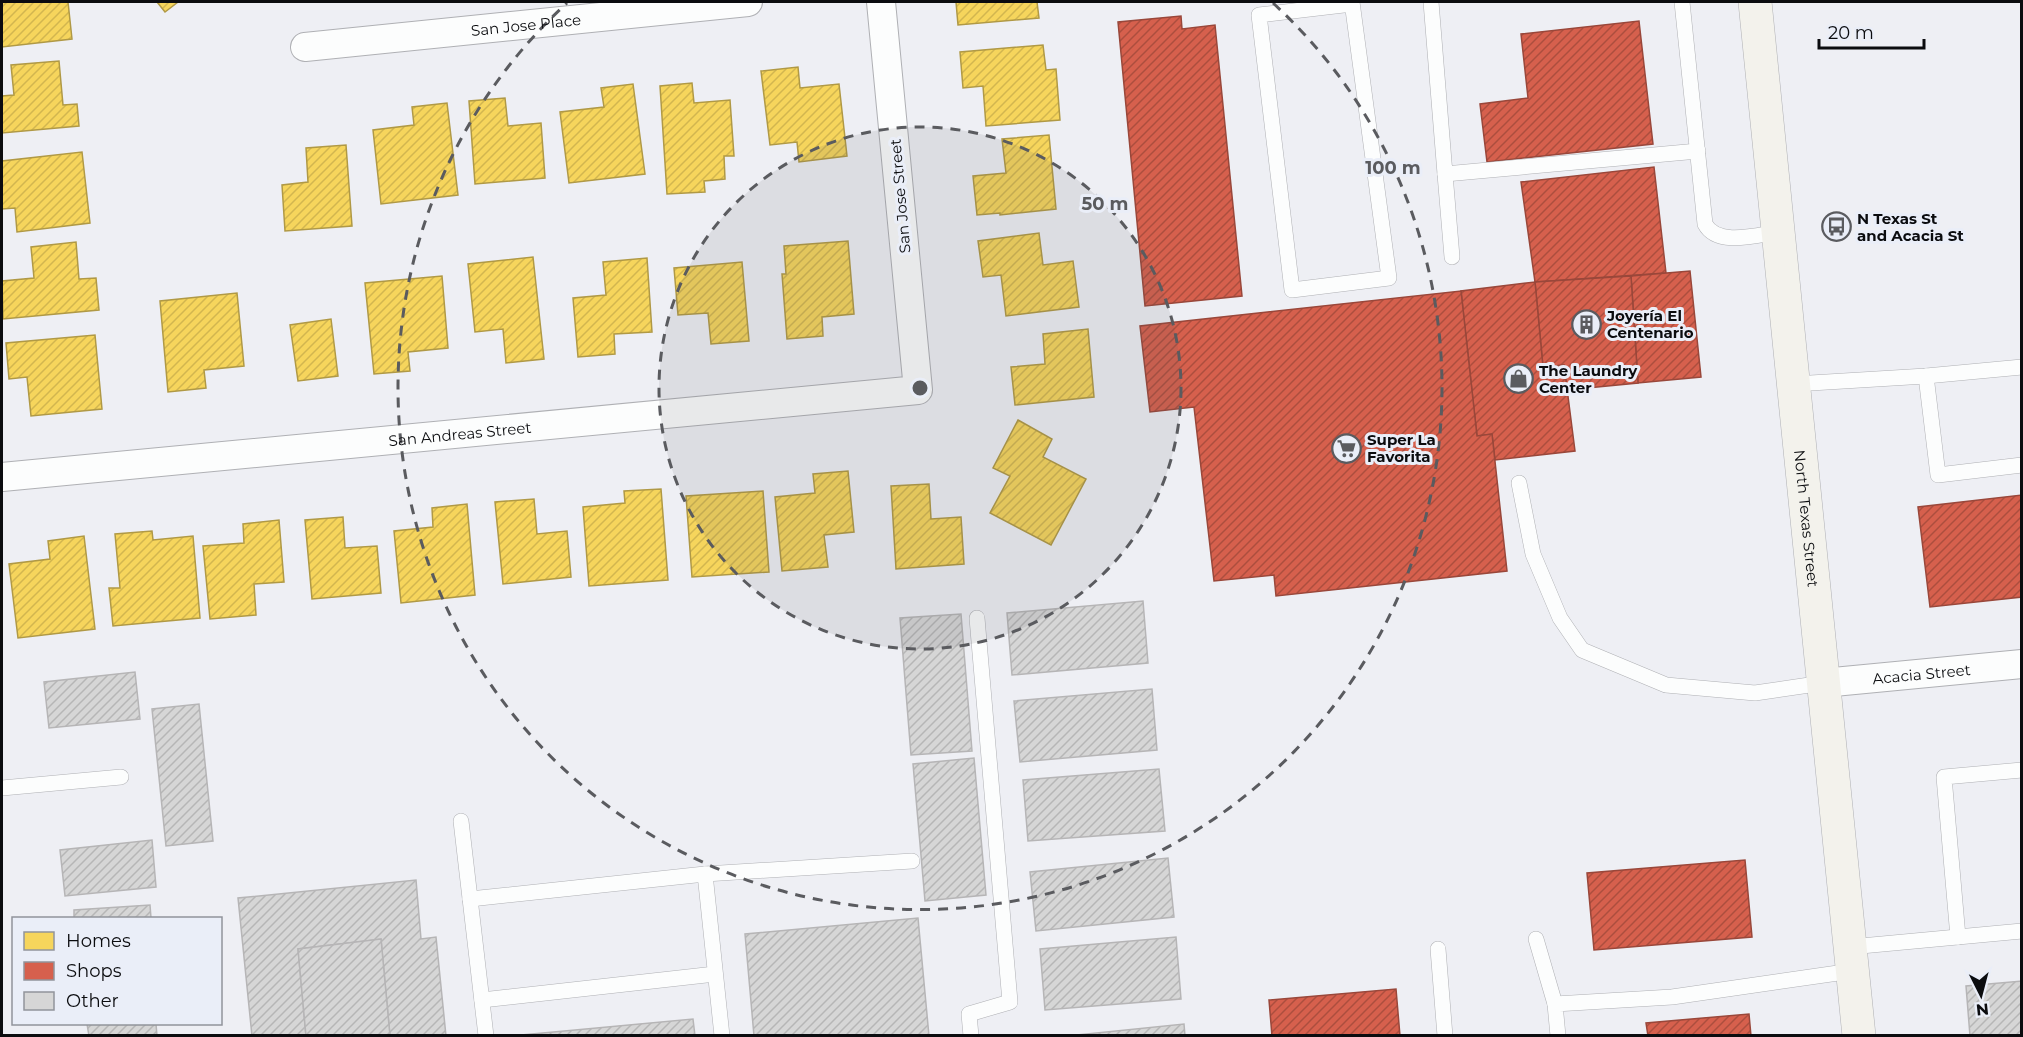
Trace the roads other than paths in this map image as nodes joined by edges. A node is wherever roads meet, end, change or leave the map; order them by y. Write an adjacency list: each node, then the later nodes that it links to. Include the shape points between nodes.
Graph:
1 (748, 2): 7 (street, San Jose Place)
2 (881, 2): 15 (street, San Jose Street)
3 (1431, 2): 9 (lane)
4 (1682, 2): 8 (lane)
5 (1755, 2): 10 (main road, North Texas Street)
6 (1352, 3): 6 (lane, via 1389,278 1292,290 1259,15)
7 (305, 47)
8 (1698, 151): 9 (lane); 10 (lane, via 1703,216 1708,231 1718,237)
9 (1445, 174): 11 (lane)
10 (1778, 232): 14 (main road, North Texas Street)
11 (1452, 257)
12 (2022, 367): 13 (lane)
13 (1926, 376): 14 (lane); 16 (lane, via 1938,475)
14 (1794, 384): 21 (main road, North Texas Street)
15 (918, 390): 17 (street, San Andreas Street)
16 (2022, 465)
17 (2, 477)
18 (1519, 483): 21 (lane, via 1533,554 1560,618 1582,650 1666,685 1755,693)
19 (977, 618): 39 (lane, via 1010,1002 969,1014)
20 (2022, 664): 21 (street, Acacia Street)
21 (1823, 683): 33 (main road, North Texas Street)
22 (2022, 770): 30 (lane, via 1944,777)
23 (121, 777): 24 (lane)
24 (2, 788)
25 (461, 821): 28 (lane)
26 (912, 861): 27 (lane)
27 (705, 874): 28 (lane); 34 (lane)
28 (470, 899): 35 (lane)
29 (2022, 931): 30 (lane)
30 (1958, 937): 33 (lane)
31 (1536, 939): 36 (lane)
32 (1438, 949): 40 (lane)
33 (1851, 959): 36 (lane, via 1672,997); 42 (main road, North Texas Street)
34 (715, 974): 35 (lane); 38 (lane)
35 (482, 1000): 37 (lane)
36 (1555, 1004): 41 (lane)
37 (486, 1035)
38 (722, 1035)
39 (971, 1035)
40 (1445, 1035)
41 (1558, 1035)
42 (1859, 1035)

